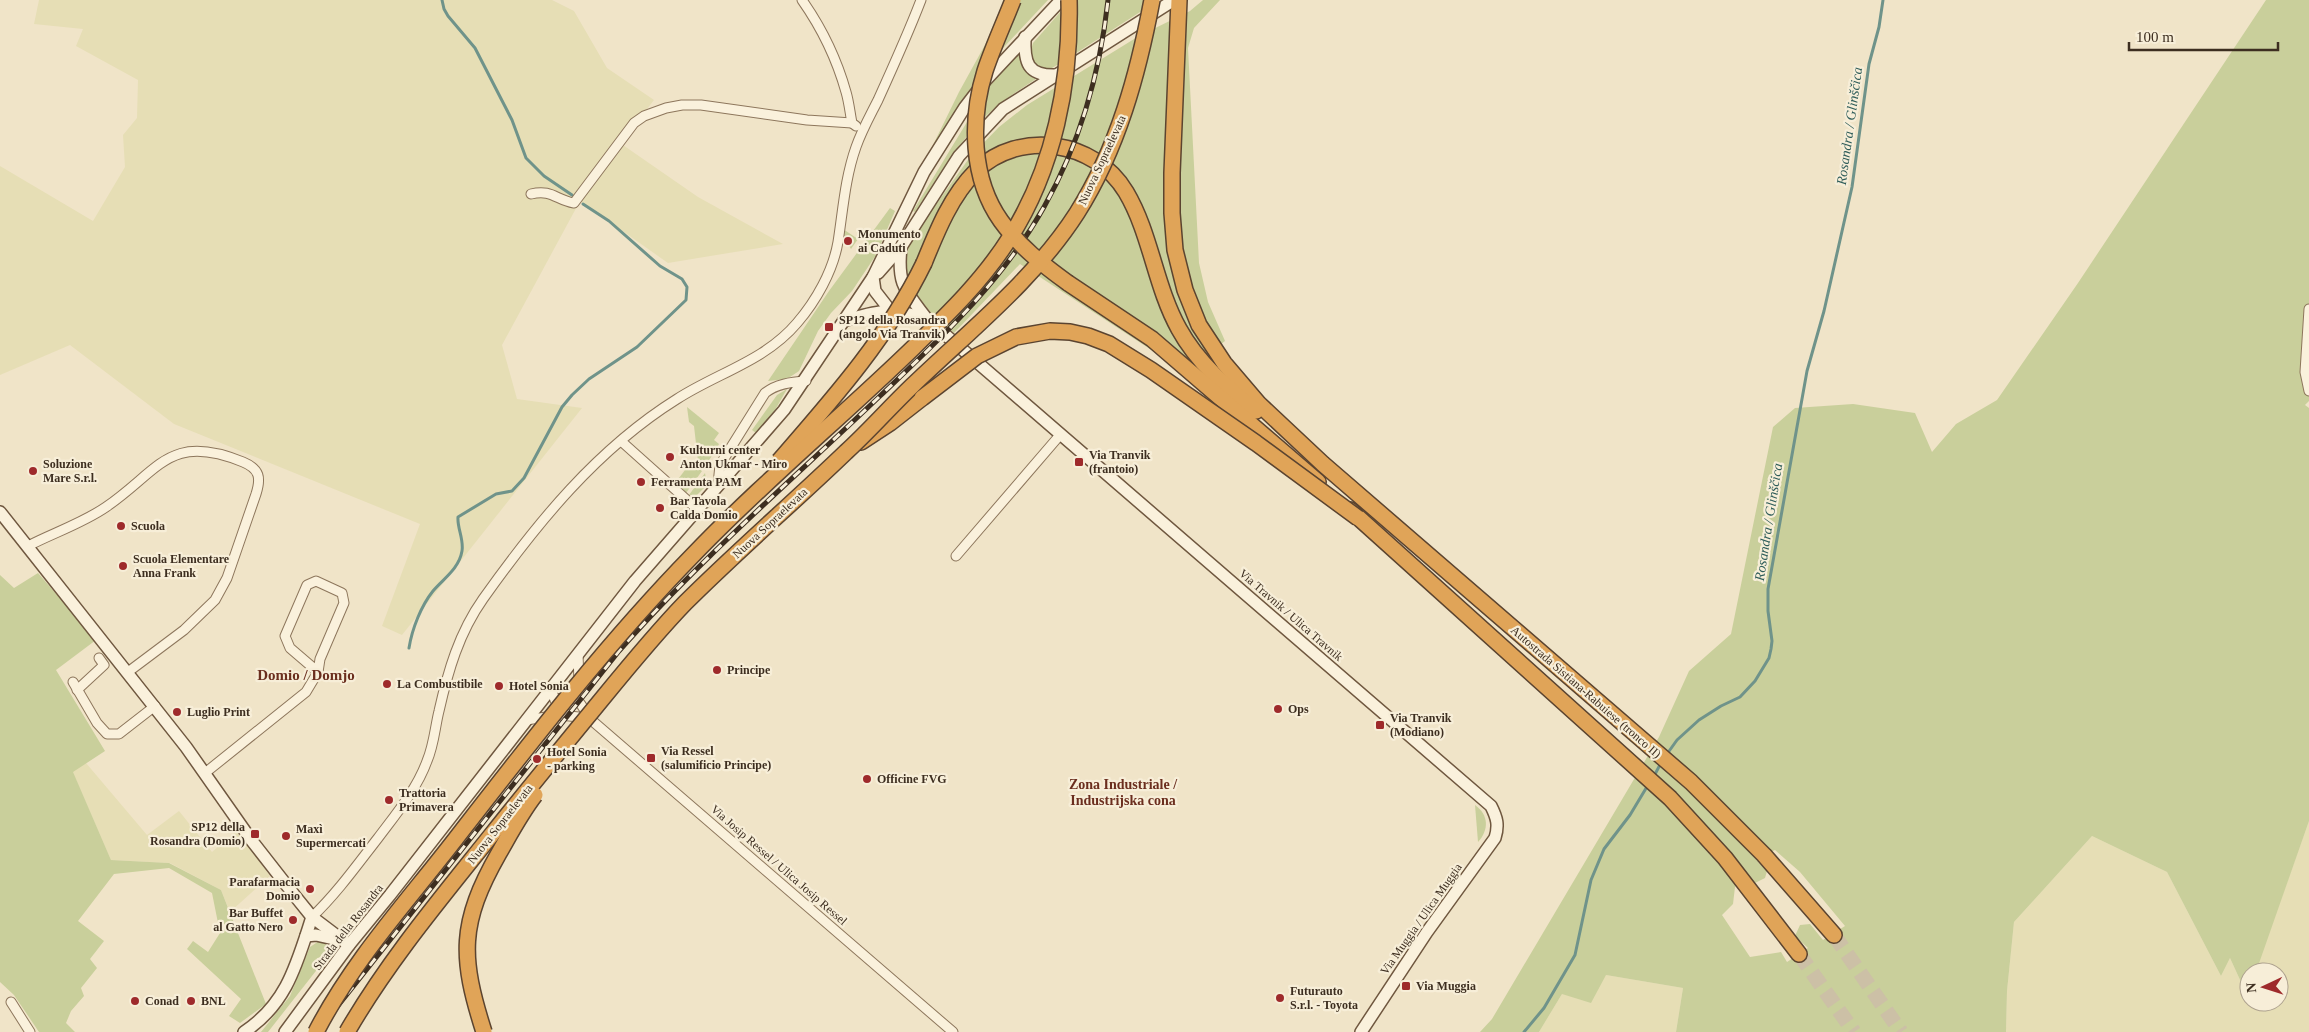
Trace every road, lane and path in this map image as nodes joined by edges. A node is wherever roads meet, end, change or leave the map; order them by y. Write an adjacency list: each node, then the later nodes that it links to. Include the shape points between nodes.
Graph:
1 (802, 0): 11 (street, via 816,21 837,68 846,91)
2 (921, 0): 12 (street)
3 (1013, 0): 30 (highway, bridge, via 985,71 976,121 980,172 1000,220 1040,262 1152,339)
4 (1061, 0): 9 (street)
5 (1068, 0): 32 (highway, Nuova Sopraelevata, bridge, via 1068,58 1058,118 1028,204 1009,239 959,305)
6 (1174, 0): 8 (street)
7 (1179, 0): 26 (highway, via 1172,213 1175,250 1185,290 1199,325 1224,363 1259,404)
8 (1159, 3): 10 (street); 25 (highway, Nuova Sopraelevata, bridge, via 1122,119 1091,189 1076,214 1025,278)
9 (1025, 37): 10 (street, via 1024,54 1028,66 1042,75); 15 (street, via 985,81 947,135 911,197)
10 (1056, 75): 14 (street, via 1003,109 985,126 959,156)
11 (852, 123): 12 (street); 13 (street, via 682,105 652,113 634,123 574,203 550,193)
12 (862, 131): 24 (street, via 849,165 834,258 827,276 800,320 774,346 677,398)
13 (531, 194)
14 (901, 247): 15 (street); 16 (street)
15 (873, 277): 16 (street, via 883,274); 17 (street, via 875,291); 20 (street, Strada della Rosandra)
16 (901, 281): 19 (street, Via Travnik / Ulica Travnik)
17 (889, 309): 19 (street, Via Travnik / Ulica Travnik); 20 (street, Via Travnik / Ulica Travnik)
18 (2309, 309): 22 (street, via 2304,372)
19 (926, 319): 23 (street, Via Travnik / Ulica Travnik)
20 (844, 321): 21 (street, Strada della Rosandra)
21 (806, 381): 27 (street, Strada della Rosandra); 27 (street, via 771,388 765,394 720,465)
22 (2309, 391)
23 (1060, 435): 33 (street); 46 (street, Via Travnik / Ulica Travnik, via 1486,801)
24 (621, 441): 28 (street); 47 (street, via 592,465 565,494 469,620 457,645 428,761 418,780 365,855)
25 (849, 450): 30 (highway, bridge, via 995,346 1032,333 1070,332 1109,344 1130,356); 34 (highway, Nuova Sopraelevata, bridge)
26 (1323, 464): 32 (highway, bridge, via 1245,403 1202,363 1179,329 1139,217 1125,190 1109,170 1089,156 1066,147 1041,144 998,155 976,170 940,225 924,263 895,316 874,346 781,459); 48 (highway, Autostrada Sistiana-Rabuiese (tronco II), via 1691,782 1764,855)
27 (718, 484): 28 (street, Strada della Rosandra)
28 (697, 509): 35 (street, Strada della Rosandra, via 635,580)
29 (0, 512): 31 (street)
30 (1358, 518): 51 (highway, Autostrada Sistiana-Rabuiese (tronco II), via 1670,798 1744,880)
31 (28, 546): 37 (street); 37 (street, via 105,508 142,477 183,452 200,450 221,454 251,465 258,471 260,480 256,494 221,591 197,619)
32 (695, 553): 56 (highway, Nuova Sopraelevata, bridge, via 646,606 512,767 364,955)
33 (956, 556)
34 (658, 631): 57 (highway, Nuova Sopraelevata, bridge, via 428,916 386,971); 58 (highway, bridge, via 529,803 476,897 467,943 468,964)
35 (578, 653): 39 (street, Strada della Rosandra); 40 (street, Via Josip Ressel / Ulica Josip Ressel)
36 (100, 658): 41 (street, via 104,665 75,686 107,734 119,734)
37 (128, 672): 41 (street)
38 (318, 672): 38 (street, via 344,599 340,591 316,581 307,585 285,636 290,648); 45 (street, via 306,692)
39 (551, 686): 40 (street, via 569,691); 42 (street, via 558,708); 44 (street, Strada della Rosandra)
40 (581, 702): 43 (street, Via Josip Ressel / Ulica Josip Ressel)
41 (154, 706): 45 (street)
42 (568, 715): 43 (street); 44 (street)
43 (589, 718): 59 (street, Via Josip Ressel / Ulica Josip Ressel)
44 (526, 720): 50 (street, Strada della Rosandra)
45 (205, 773): 47 (street)
46 (1497, 820): 60 (street, Via Muggia / Ulica Muggia, via 1495,838 1427,932)
47 (312, 917): 49 (street); 50 (street)
48 (1834, 935)
49 (306, 936): 50 (street, via 330,937); 54 (street, via 288,986 268,1013)
50 (349, 945): 55 (street, Strada della Rosandra)
51 (1800, 954)
52 (10, 1002): 53 (street)
53 (30, 1032)
54 (244, 1032)
55 (285, 1032)
56 (316, 1032)
57 (347, 1032)
58 (484, 1032)
59 (953, 1032)
60 (1361, 1032)

